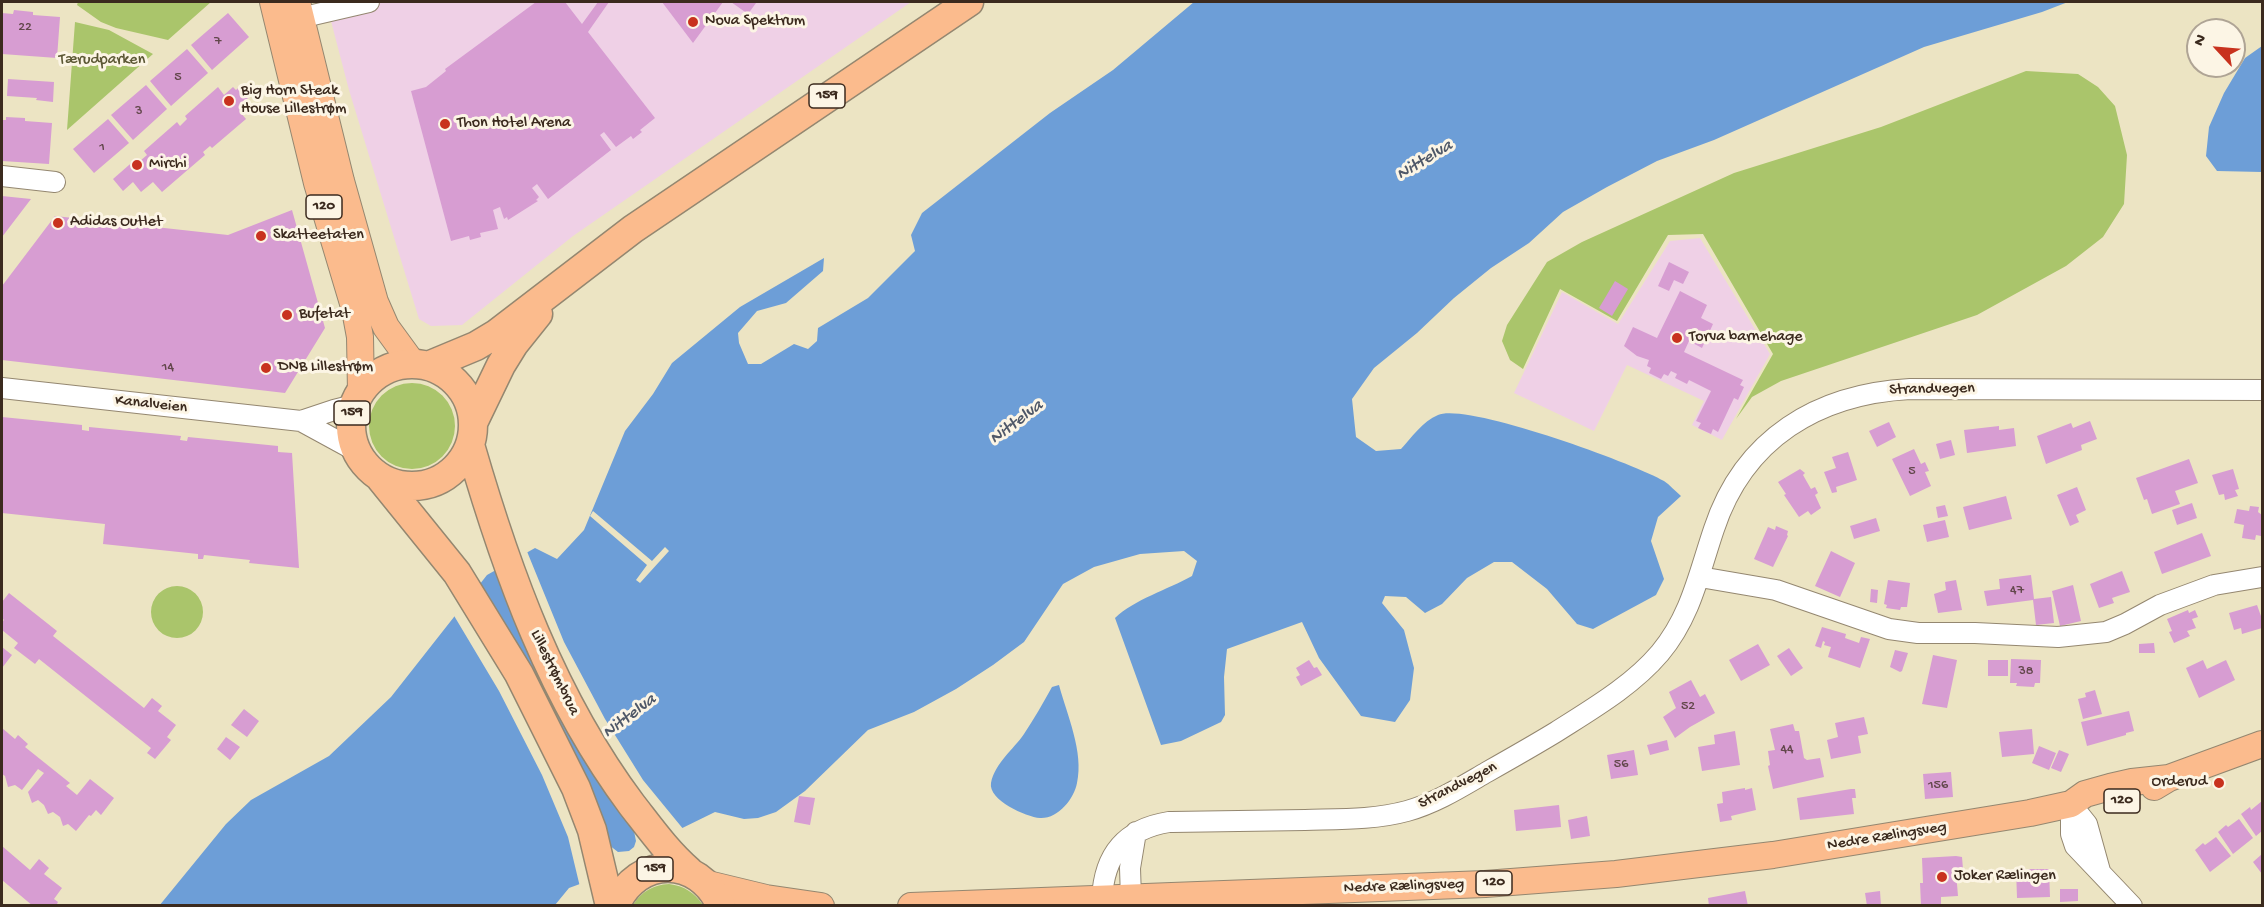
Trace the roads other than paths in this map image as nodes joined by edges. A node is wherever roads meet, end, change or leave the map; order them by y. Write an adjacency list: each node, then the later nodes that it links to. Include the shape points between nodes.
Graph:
1 (369, 2): 3 (street)
2 (969, 2): 6 (highway, 159, via 633,229)
3 (288, 11): 7 (main road, 120, via 375,302 386,327); 10 (main road, 120, via 317,183 360,337)
4 (2, 176): 5 (street)
5 (55, 182)
6 (552, 292): 7 (highway, 159, via 476,346); 12 (highway, 159, via 505,358)
7 (421, 365): 10 (highway, 159, via 383,371); 12 (highway, 159, via 449,376 460,387 468,400)
8 (2, 388): 11 (street, Kanalveien)
9 (2262, 390): 15 (street, Strandvegen, via 1910,389 1857,395 1820,407 1772,440 1735,482 1714,527)
10 (357, 399): 11 (street, Kanalveien); 13 (highway, 159, via 351,428)
11 (301, 421): 13 (street, Kanalveien)
12 (471, 434): 14 (highway, 159, via 459,465 434,483 403,486); 20 (highway, Lillestrømbrua / 159, via 497,537 538,642 564,694 607,770)
13 (356, 451): 14 (highway, 159)
14 (381, 478): 23 (highway, Lillestrømbrua / 159, via 457,573 519,674 564,761 592,830)
15 (1700, 577): 16 (street, via 1776,590 1889,629 2058,637 2106,632 2160,605 2214,585); 19 (street, Strandvegen, via 1675,632 1644,669 1564,726 1442,798 1405,812 1376,817 1169,822)
16 (2262, 577)
17 (2262, 744): 18 (main road, Nedre Rælingsveg / 120, via 2169,778 2134,798 2083,808)
18 (2071, 804): 21 (main road, Nedre Rælingsveg / 120, via 1994,820 1668,869 1485,884); 26 (street, via 2087,824 2100,871)
19 (1136, 832): 21 (street, via 1130,868); 22 (street, Strandvegen, via 1119,846 1111,860 1103,881)
20 (698, 879): 23 (highway, 159, via 679,868 653,869); 24 (main road, via 766,898)
21 (1131, 898): 22 (main road, Nedre Rælingsveg / 120)
22 (1102, 899): 25 (main road, Nedre Rælingsveg / 120)
23 (611, 901)
24 (821, 906)
25 (911, 906)
26 (2132, 906)

